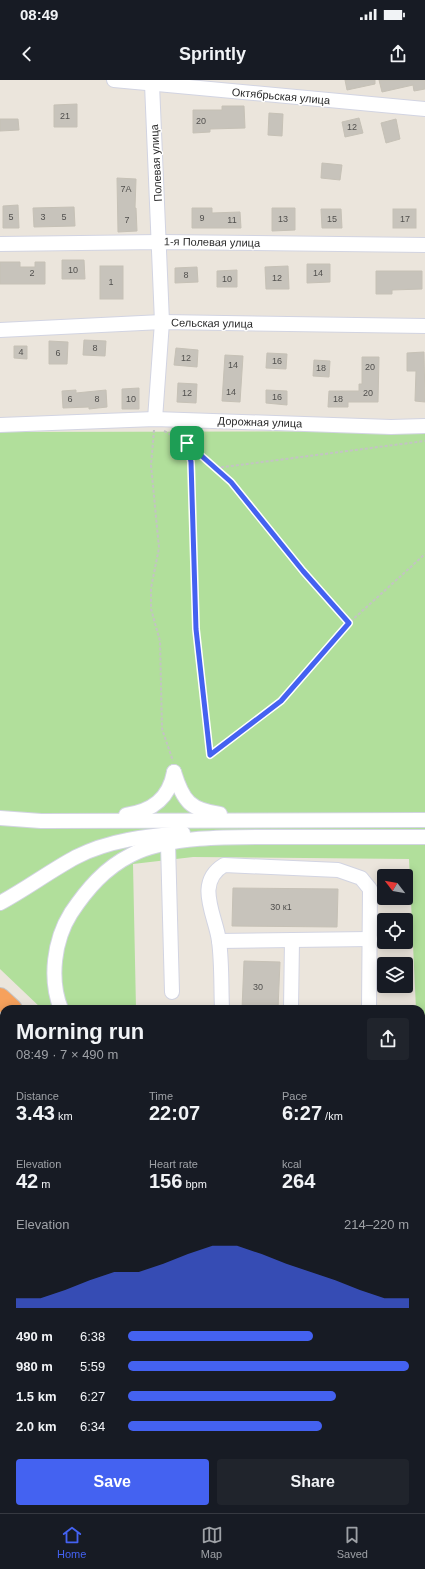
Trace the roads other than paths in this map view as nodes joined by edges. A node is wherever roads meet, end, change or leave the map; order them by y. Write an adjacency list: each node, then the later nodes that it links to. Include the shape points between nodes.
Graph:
1 (114, 80): 2 (street, Октябрьская улица)
2 (153, 82): 3 (street, Октябрьская улица); 4 (street, Полевая улица)
3 (425, 109)
4 (160, 242): 5 (street, 1-я Полевая улица); 6 (street, 1-я Полевая улица); 7 (street, Полевая улица)
5 (0, 244)
6 (425, 245)
7 (162, 322): 8 (street, Сельская улица); 9 (street, Сельская улица); 10 (street, Полевая улица)
8 (425, 326)
9 (0, 330)
10 (154, 422): 11 (street, Дорожная улица); 12 (street, Дорожная улица)
11 (0, 425)
12 (425, 426)
13 (0, 818): 17 (street)
14 (94, 820): 15 (street); 15 (street, via 151,808 167,792 174,772 183,796 196,808 205,812); 17 (street)
15 (270, 820): 16 (street)
16 (425, 820)
17 (41, 821): 18 (street)
18 (0, 824)
19 (225, 837): 20 (street); 21 (street); 22 (street, via 188,833 147,836 119,842 77,857)
20 (425, 837)
21 (168, 844): 26 (street); 29 (street, via 148,848 115,864 94,882 80,900 67,920 56,956 56,988)
22 (0, 903)
23 (370, 939): 24 (street, via 370,889 361,878 338,870 224,865 214,871 210,882 209,903); 25 (street); 32 (street)
24 (219, 940): 25 (street); 30 (street)
25 (292, 940): 31 (street)
26 (172, 992)
27 (0, 998): 28 (highway)
28 (8, 1005)
29 (60, 1005)
30 (222, 1005)
31 (291, 1005)
32 (369, 1005)

